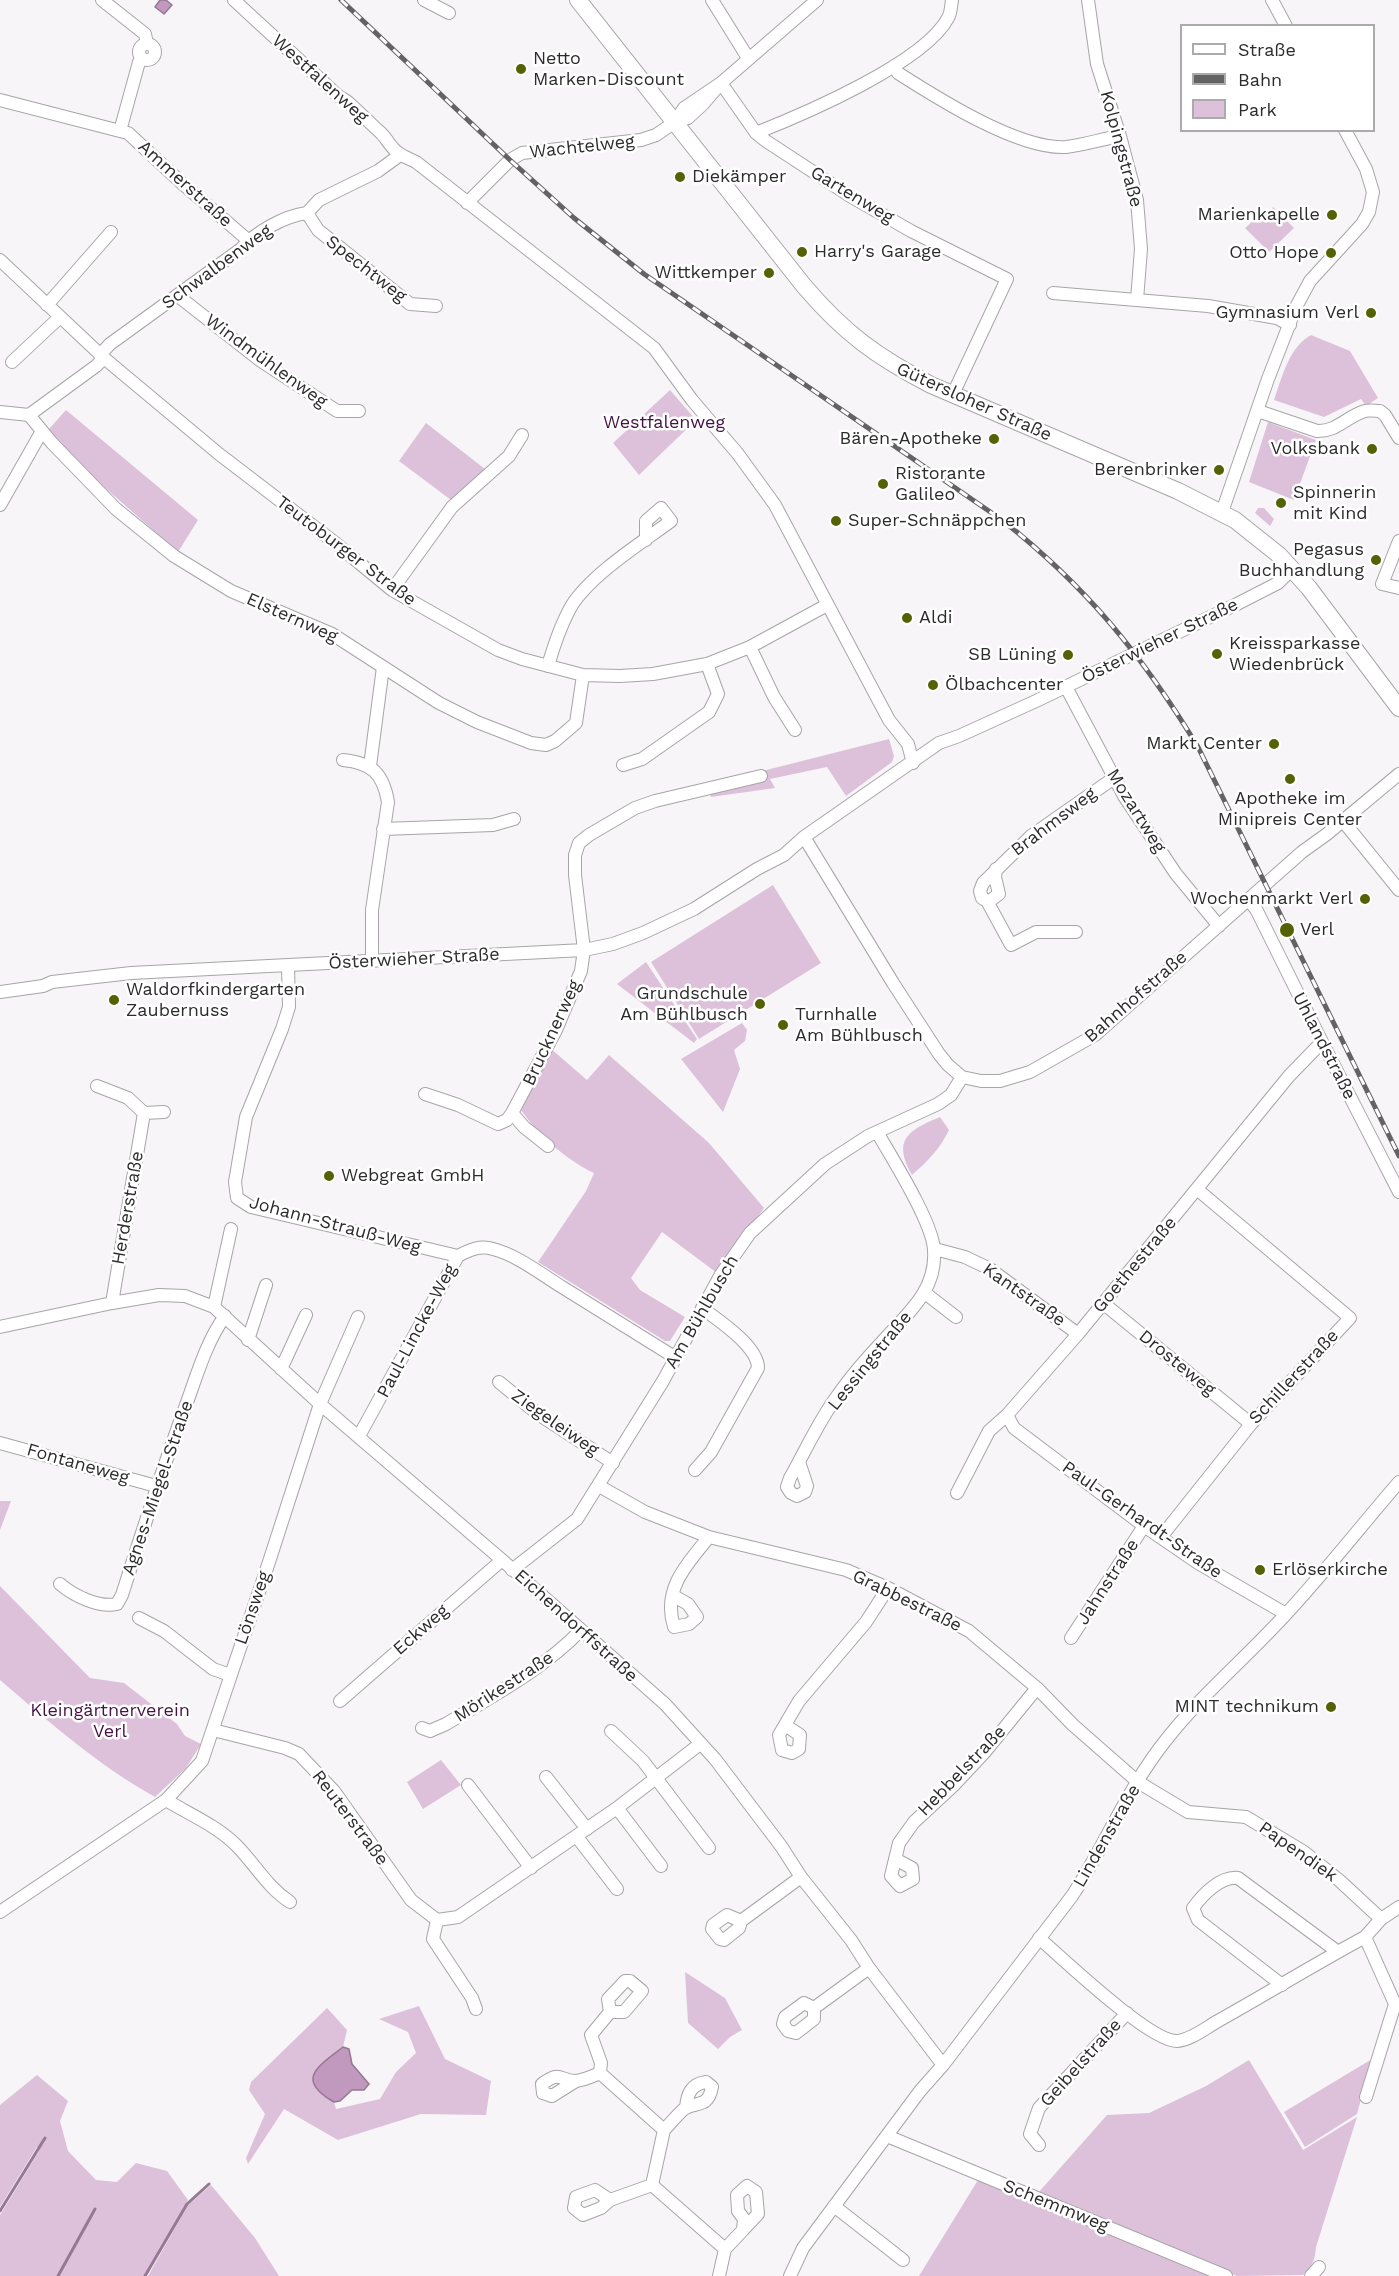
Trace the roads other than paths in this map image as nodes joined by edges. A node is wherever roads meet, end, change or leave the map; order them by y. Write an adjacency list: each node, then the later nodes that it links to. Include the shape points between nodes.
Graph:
1 (102, 0): 17 (street, Ammerstraße, via 145,34 147,44 140,48 142,58)
2 (234, 0): 21 (street, Westfalenweg, via 351,104)
3 (424, 0): 10 (street)
4 (578, 0): 16 (main road, Gütersloher Straße)
5 (712, 0): 12 (street)
6 (817, 0): 12 (street, Wachtelweg)
7 (952, 0): 13 (street, via 949,16 940,30)
8 (1088, 0): 20 (street, Kolpingstraße, via 1097,64)
9 (1272, 0): 11 (street)
10 (449, 13)
11 (1285, 24)
12 (748, 58): 14 (street, Wachtelweg)
13 (894, 66): 19 (street); 20 (street, via 898,73 951,107 1032,143 1065,147)
14 (721, 83): 16 (street, Wachtelweg, via 684,108); 19 (street, Gartenweg)
15 (0, 100): 17 (street, Ammerstraße)
16 (675, 122): 22 (street, Wachtelweg, via 641,140 522,153 510,160); 36 (main road, Gütersloher Straße, via 836,321 893,365)
17 (120, 131): 25 (street, Ammerstraße, via 128,133)
18 (1346, 132): 33 (street, via 1366,169 1373,192 1369,212 1310,281)
19 (756, 133): 36 (street, Gartenweg, via 850,196 1008,279)
20 (1120, 136): 29 (street, Kolpingstraße, via 1137,200 1141,249)
21 (400, 154): 22 (street, Westfalenweg); 23 (street, Schwalbenweg, via 378,171 319,200)
22 (468, 203): 51 (street, Westfalenweg, via 654,348 775,506)
23 (307, 213): 25 (street, Schwalbenweg, via 292,215); 31 (street, Spechtweg, via 318,230 410,304)
24 (111, 232): 30 (street)
25 (249, 241): 28 (street, Schwalbenweg)
26 (0, 260): 30 (street, Teutoburger Straße)
27 (1053, 292): 29 (street)
28 (178, 296): 34 (street, Schwalbenweg, via 110,344); 37 (street, Windmühlenweg, via 261,361 337,411)
29 (1137, 300): 33 (street, via 1208,306 1277,318)
30 (47, 305): 32 (street, Teutoburger Straße)
31 (436, 306)
32 (60, 317): 34 (street, Teutoburger Straße); 35 (street)
33 (1290, 325): 38 (street)
34 (102, 356): 40 (street, Schwalbenweg, via 96,366); 50 (street, Teutoburger Straße)
35 (12, 362)
36 (953, 394): 45 (main road, Gütersloher Straße)
37 (359, 411)
38 (1258, 411): 43 (street, via 1324,432 1365,411 1380,411); 45 (street)
39 (0, 412): 40 (street)
40 (29, 415): 41 (street, Elsternweg)
41 (42, 431): 44 (street); 55 (street, Elsternweg, via 116,509 174,556 231,591 332,634)
42 (522, 435): 50 (street, via 509,456 452,507)
43 (1399, 438)
44 (0, 505)
45 (1222, 512): 48 (main road, Gütersloher Straße)
46 (646, 540): 54 (street, via 593,581 573,604)
47 (1399, 540): 49 (street, via 1382,584)
48 (1292, 569): 57 (street, Österwieher Straße, via 1267,589); 58 (main road, Gütersloher Straße)
49 (1399, 588)
50 (392, 590): 54 (street, Teutoburger Straße, via 498,650)
51 (828, 605): 52 (street, Teutoburger Straße); 61 (street, Westfalenweg, via 889,720 908,744)
52 (750, 647): 53 (street, Teutoburger Straße); 59 (street)
53 (707, 664): 56 (street, Teutoburger Straße, via 653,674); 62 (street, via 718,694 709,712 642,759)
54 (548, 666): 56 (street, Teutoburger Straße)
55 (384, 667): 56 (street, Elsternweg, via 477,722 531,744 546,745 576,723); 63 (street)
56 (583, 675)
57 (1066, 687): 61 (street, Österwieher Straße, via 939,743); 66 (street, Mozartweg)
58 (1399, 708)
59 (795, 730)
60 (343, 760): 63 (street)
61 (913, 763): 70 (street, Österwieher Straße)
62 (623, 765)
63 (370, 766): 69 (street, via 385,787)
64 (1399, 774): 68 (street, Bahnhofstraße)
65 (760, 776): 75 (street, via 635,808 579,843 575,875)
66 (1114, 778): 73 (street, Mozartweg, via 1176,874); 74 (street, Brahmsweg, via 1031,836 982,883 980,891 1011,945 1036,932)
67 (514, 819): 69 (street, via 494,825)
68 (1343, 821): 71 (street); 72 (street, Bahnhofstraße)
69 (383, 829): 76 (street, via 372,910)
70 (804, 837): 75 (street, Österwieher Straße, via 780,849 710,900 660,926 613,944); 82 (street, via 926,1035)
71 (1399, 890)
72 (1249, 900): 73 (street, Bahnhofstraße); 81 (street, Uhlandstraße)
73 (1219, 926): 82 (street, Bahnhofstraße, via 1077,1047 1030,1072 1000,1081)
74 (1076, 932)
75 (584, 950): 76 (street, Österwieher Straße); 87 (street, Brucknerweg, via 581,971 556,1030)
76 (372, 961): 77 (street, Österwieher Straße)
77 (288, 966): 78 (street, Österwieher Straße, via 131,973); 94 (street, Johann-Strauß-Weg, via 288,1007 246,1117 235,1182 237,1198 251,1207)
78 (52, 982): 79 (street, Österwieher Straße); 80 (street, Österwieher Straße)
79 (0, 984)
80 (0, 992)
81 (1322, 1042): 90 (street, Goethestraße, via 1289,1076); 91 (street, Uhlandstraße)
82 (962, 1077): 88 (street, Am Bühlbusch, via 951,1095 938,1104)
83 (97, 1086): 86 (street, via 128,1098)
84 (425, 1094): 87 (street, via 498,1124)
85 (164, 1112): 86 (street)
86 (144, 1113): 97 (street, Herderstraße)
87 (513, 1113): 89 (street)
88 (877, 1132): 93 (street, Lessingstraße, via 928,1225); 100 (street, Am Bühlbusch, via 825,1164 750,1233)
89 (548, 1146)
90 (1198, 1190): 98 (street, Goethestraße); 113 (street, Schillerstraße, via 1350,1318)
91 (1399, 1192)
92 (231, 1230): 99 (street)
93 (934, 1249): 96 (street, Lessingstraße, via 933,1275); 106 (street, Kantstraße, via 990,1269)
94 (458, 1256): 108 (street, Paul-Lincke-Weg, via 481,1247 506,1254); 114 (street, Paul-Lincke-Weg)
95 (266, 1285): 107 (street)
96 (925, 1293): 104 (street, Lessingstraße); 116 (street, Lessingstraße, via 836,1396)
97 (112, 1303): 99 (street, Eichendorffstraße, via 159,1295 185,1296); 105 (street, Eichendorffstraße)
98 (1103, 1303): 106 (street, Goethestraße); 113 (street, Drosteweg)
99 (214, 1307): 101 (street, Eichendorffstraße)
100 (702, 1308): 108 (street, Am Bühlbusch); 118 (street, via 744,1342 758,1361 758,1368 711,1452)
101 (225, 1316): 107 (street, Eichendorffstraße); 120 (street, Agnes-Miegel-Straße, via 212,1338)
102 (306, 1316): 109 (street)
103 (358, 1317): 111 (street)
104 (956, 1317)
105 (0, 1327)
106 (1078, 1334): 112 (street, Goethestraße)
107 (248, 1340): 109 (street, Eichendorffstraße)
108 (676, 1358): 117 (street, Am Bühlbusch)
109 (281, 1369): 111 (street, Eichendorffstraße)
110 (499, 1382): 117 (street, Ziegeleiweg, via 538,1414)
111 (320, 1404): 114 (street, Eichendorffstraße); 135 (street, Lönsweg)
112 (1007, 1415): 122 (street, Goethestraße, via 988,1431); 123 (street, Paul-Gerhardt-Straße, via 1014,1428)
113 (1251, 1424): 125 (street, Schillerstraße)
114 (359, 1436): 126 (street, Eichendorffstraße)
115 (0, 1443): 120 (street, Fontaneweg)
116 (799, 1462)
117 (613, 1463): 121 (street, Am Bühlbusch)
118 (695, 1470)
119 (1399, 1484): 131 (street, Lindenstraße)
120 (156, 1486): 128 (street, Agnes-Miegel-Straße, via 117,1604 110,1606 72,1594)
121 (598, 1486): 124 (street, Grabbestraße, via 645,1512); 127 (street, Am Bühlbusch, via 577,1519)
122 (957, 1493)
123 (1144, 1526): 125 (street, Paul-Gerhardt-Straße); 134 (street, Jahnstraße)
124 (709, 1537): 129 (street, Grabbestraße, via 846,1570); 130 (street, via 674,1584)
125 (1161, 1537): 131 (street, Paul-Gerhardt-Straße)
126 (502, 1560): 127 (street, Eichendorffstraße); 137 (street, Eckweg)
127 (512, 1570): 133 (street, Eichendorffstraße)
128 (60, 1584)
129 (888, 1588): 136 (street, Grabbestraße, via 969,1631); 138 (street, via 866,1622 799,1701)
130 (674, 1596)
131 (1286, 1614): 145 (street, Lindenstraße, via 1187,1715)
132 (139, 1618): 135 (street, via 164,1631 213,1669)
133 (580, 1631): 139 (street, Mörikestraße, via 544,1661 454,1719 430,1731); 142 (street, Eichendorffstraße, via 665,1704)
134 (1071, 1638)
135 (230, 1675): 140 (street, Lönsweg)
136 (1037, 1688): 145 (street, Grabbestraße, via 1072,1725); 151 (street, Hebbelstraße, via 970,1769 915,1822 899,1843)
137 (340, 1701)
138 (785, 1725)
139 (422, 1728)
140 (213, 1730): 147 (street, Lönsweg, via 202,1761); 160 (street, Reuterstraße, via 298,1753 334,1791 411,1900)
141 (611, 1731): 144 (street)
142 (700, 1744): 144 (street); 154 (street, Eichendorffstraße)
143 (546, 1777): 149 (street)
144 (657, 1778): 148 (street); 150 (street)
145 (1138, 1782): 159 (street, Papendiek, via 1188,1812 1246,1817 1304,1852); 163 (street, Lindenstraße, via 1090,1869)
146 (468, 1785): 153 (street)
147 (166, 1800): 156 (street, via 236,1844 277,1893); 158 (street, Lönsweg)
148 (617, 1808): 149 (street); 152 (street)
149 (582, 1833): 153 (street); 155 (street)
150 (709, 1848)
151 (895, 1859)
152 (661, 1866)
153 (531, 1868): 160 (street, via 458,1917)
154 (801, 1877): 161 (street); 165 (street, Eichendorffstraße)
155 (616, 1889)
156 (290, 1902)
157 (1399, 1907): 159 (street)
158 (0, 1912)
159 (1381, 1919): 162 (street)
160 (437, 1920): 168 (street, via 433,1939)
161 (741, 1921)
162 (1365, 1936): 164 (street); 174 (street, via 1395,2004)
163 (1039, 1938): 170 (street, Geibelstraße); 171 (street, Lindenstraße)
164 (1338, 1952): 166 (street); 166 (street, via 1239,1878 1231,1877 1203,1894 1193,1908 1198,1920)
165 (869, 1968): 167 (street); 171 (street, Eichendorffstraße)
166 (1282, 1985): 170 (street, Geibelstraße, via 1176,2041)
167 (814, 2008)
168 (476, 2009)
169 (610, 2012): 172 (street, via 591,2035 601,2063)
170 (1127, 2013): 178 (street, Geibelstraße, via 1039,2108 1030,2134)
171 (943, 2065): 177 (street, Lindenstraße)
172 (600, 2073): 173 (street); 176 (street)
173 (576, 2081)
174 (1366, 2097)
175 (686, 2108): 176 (street)
176 (664, 2130): 179 (street)
177 (886, 2136): 181 (street, Lindenstraße); 187 (street, Schemmweg)
178 (1039, 2145)
179 (652, 2185): 180 (street); 183 (street)
180 (610, 2200)
181 (834, 2206): 184 (street); 186 (street, Lindenstraße, via 804,2248)
182 (743, 2230): 183 (street)
183 (725, 2249): 185 (street)
184 (903, 2260)
185 (719, 2276)
186 (790, 2276)
187 (1226, 2276)

